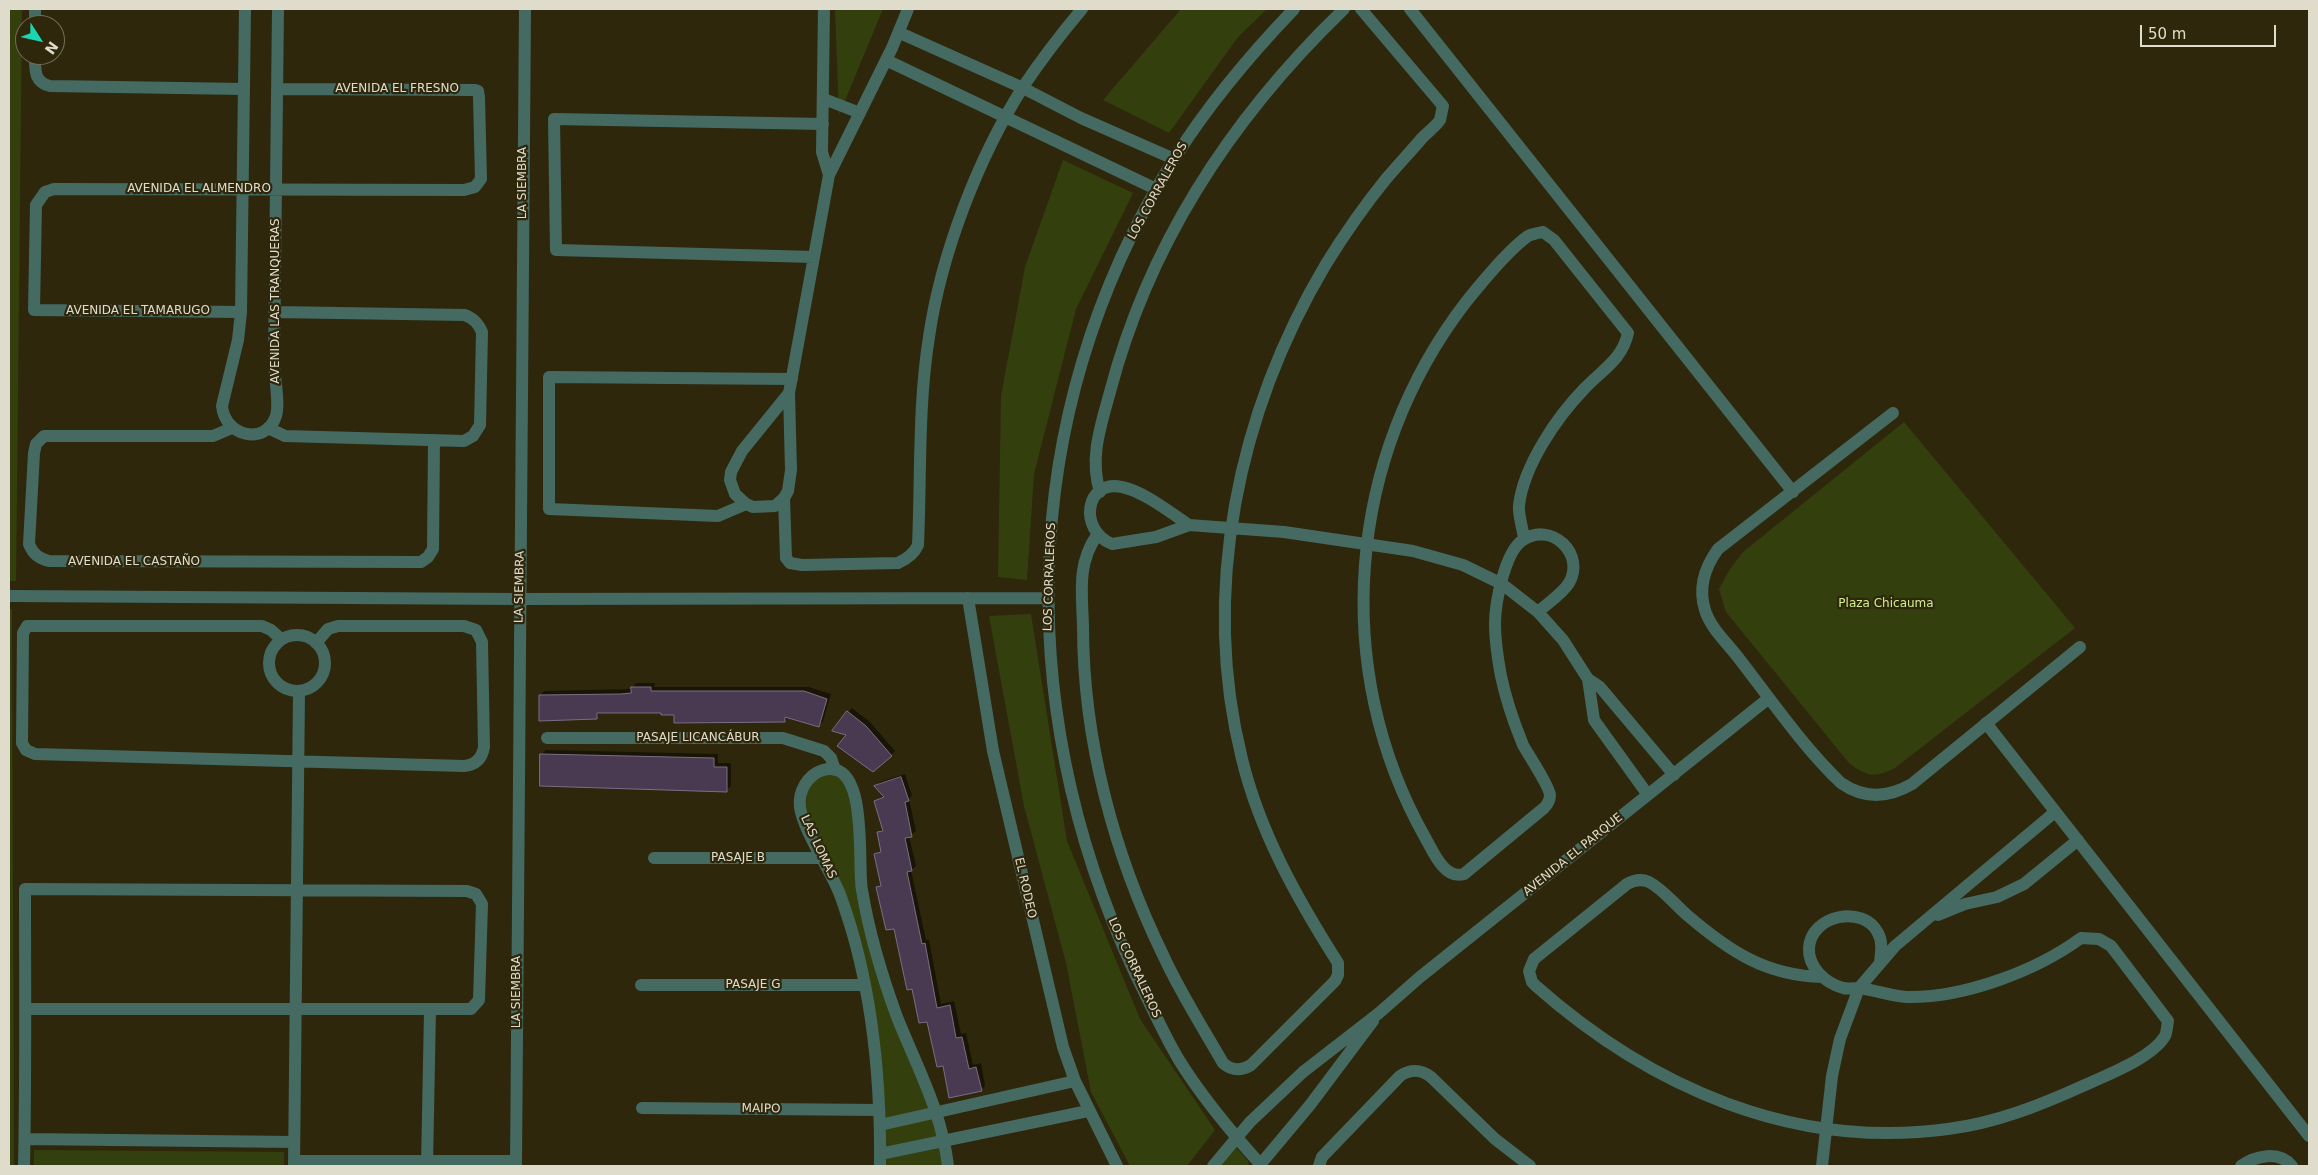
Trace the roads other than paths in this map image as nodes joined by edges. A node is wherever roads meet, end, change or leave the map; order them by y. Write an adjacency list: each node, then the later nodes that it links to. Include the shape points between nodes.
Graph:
1 (245, 9): 16 (street)
2 (278, 9): 15 (street, AVENIDA LAS TRANQUERAS)
3 (525, 9): 50 (street, LA SIEMBRA)
4 (824, 9): 17 (street)
5 (908, 9): 11 (street)
6 (1082, 9): 14 (street)
7 (1294, 9): 21 (street, LOS CORRALEROS, via 1247,61)
8 (1344, 9): 37 (street, via 1280,74 1250,111 1212,165 1173,230 1139,304 1113,381 1094,460)
9 (1361, 9): 42 (street, via 1443,106 1439,120 1365,206 1305,302 1269,382 1255,423)
10 (1410, 9): 38 (street)
11 (900, 33): 12 (street); 14 (street)
12 (886, 60): 18 (street); 19 (street)
13 (35, 65): 16 (street, via 39,81 50,86)
14 (1023, 88): 19 (street); 21 (street)
15 (277, 89): 23 (street, AVENIDA EL FRESNO, via 478,91 481,178); 24 (street, AVENIDA LAS TRANQUERAS)
16 (244, 90): 26 (street)
17 (824, 100): 18 (street); 20 (street)
18 (860, 113): 22 (street)
19 (1006, 116): 25 (street); 39 (street, via 960,221 929,337 916,550 898,563 790,563 786,558)
20 (823, 124): 22 (street, via 822,152); 27 (street, via 554,119 556,250)
21 (1174, 159): 25 (street, LOS CORRALEROS)
22 (829, 175): 27 (street)
23 (475, 187): 24 (street, AVENIDA EL ALMENDRO, via 464,190)
24 (276, 189): 26 (street, AVENIDA EL ALMENDRO); 30 (street, AVENIDA LAS TRANQUERAS)
25 (1156, 189): 49 (street, LOS CORRALEROS, via 1104,298 1076,383 1052,511)
26 (243, 190): 28 (street, AVENIDA EL ALMENDRO, via 54,189 45,192 35,210); 29 (street)
27 (814, 258): 31 (street)
28 (34, 310): 29 (street, AVENIDA EL TAMARUGO)
29 (241, 312): 34 (street, via 235,354 222,400 224,417)
30 (275, 312): 35 (street, AVENIDA LAS TRANQUERAS, via 277,409); 36 (street, via 465,315 475,321 482,332 480,425 473,436 464,441)
31 (792, 379): 32 (street); 40 (street, via 549,378 549,509 718,516)
32 (788, 393): 39 (street, via 790,480); 40 (street, via 742,451 731,472 731,487)
33 (1893, 413): 38 (street)
34 (232, 428): 35 (street, via 250,434); 36 (street, AVENIDA EL CASTAÑO, via 213,436 44,436 36,444 34,453 29,544 32,551 49,561 421,562 433,549)
35 (268, 428): 36 (street, via 285,436)
36 (434, 440)
37 (1100, 492): 41 (street, via 1114,486 1129,490); 43 (street, via 1089,512 1089,520)
38 (1793, 492): 57 (street, via 1718,549 1707,567 1702,588 1708,619)
39 (784, 498): 40 (street, via 775,506)
40 (746, 504)
41 (1189, 525): 42 (street); 43 (street, via 1156,537 1112,544)
42 (1231, 528): 43 (street, via 1225,592 1226,634 1230,692 1242,760 1275,849 1339,969 1335,981 1251,1064 1239,1069 1223,1062 1164,958 1127,869 1108,807 1091,721 1083,633 1083,562); 45 (street)
43 (1097, 535)
44 (1524, 539): 45 (street, via 1518,506 1533,463 1569,405 1624,349 1628,333 1554,240 1543,232 1529,235 1499,264 1434,347 1389,442 1373,501); 46 (street, via 1511,555); 51 (street, via 1551,535 1564,544 1573,559 1569,583)
45 (1366, 544): 46 (street, via 1413,551 1463,565); 46 (street, via 1363,625 1370,688 1378,723 1388,757 1417,823 1435,855 1455,875 1464,874 1544,808 1549,800 1548,790 1514,722 1501,675 1495,622)
46 (1502, 584): 51 (street)
47 (9, 596): 50 (street)
48 (968, 598): 49 (street); 50 (street); 81 (street, EL RODEO, via 993,751 1063,1048)
49 (1047, 598): 89 (street, LOS CORRALEROS, via 1058,733 1092,871 1128,960 1179,1060)
50 (520, 599): 96 (street, LA SIEMBRA)
51 (1538, 612): 55 (street, via 1563,640)
52 (281, 640): 53 (street, via 299,635); 56 (street, via 270,654 269,672 281,687); 60 (street, via 271,630 256,626 27,626 23,633 22,743 34,754)
53 (316, 642): 56 (street, via 324,658 322,676 308,689); 60 (street, via 328,629 338,626 464,626 476,630 482,642 483,753 477,762 464,766)
54 (2080, 647): 58 (street)
55 (1588, 679): 62 (street, via 1600,687); 63 (street, via 1594,720)
56 (299, 692): 60 (street)
57 (1769, 698): 58 (street, via 1834,776 1849,788 1868,795 1892,794 1912,784); 62 (street, AVENIDA EL PARQUE)
58 (1986, 723): 64 (street)
59 (547, 738): 61 (street, PASAJE LICANCÁBUR, via 783,738 824,751 831,758)
60 (298, 762): 68 (street)
61 (834, 770): 67 (street, LAS LOMAS, via 813,775 800,797 801,812); 70 (street, via 848,780 858,803 861,884)
62 (1674, 775): 63 (street, AVENIDA EL PARQUE)
63 (1648, 796): 80 (street, AVENIDA EL PARQUE, via 1420,977)
64 (2055, 812): 65 (street); 69 (street)
65 (2078, 840): 69 (street, via 2024,884 1997,897 1965,904); 88 (street)
66 (654, 858): 67 (street, PASAJE B)
67 (822, 858): 71 (street, LAS LOMAS, via 840,896)
68 (297, 890): 77 (street, via 25,890); 78 (street); 79 (street, via 468,891 476,894 482,904 478,1004 467,1010)
69 (1924, 921): 72 (street)
70 (869, 932): 71 (street); 85 (street, via 897,1017)
71 (852, 938): 75 (street, LAS LOMAS)
72 (1880, 963): 73 (street, via 1882,947 1878,932 1867,922 1846,915 1824,923 1809,946 1810,962); 76 (street)
73 (1823, 977): 76 (street, via 1844,988); 87 (street, via 1778,972 1756,962 1713,936 1654,886 1637,880 1627,884 1534,959 1529,971 1532,982 1565,1012 1648,1068 1711,1098 1748,1111)
74 (641, 985): 75 (street, PASAJE G)
75 (864, 985): 83 (street, LAS LOMAS, via 874,1029)
76 (1859, 988): 87 (street, via 1840,1040); 87 (street, via 1888,996 1909,997 1996,982 2041,963 2081,938 2099,939 2111,946 2168,1021 2165,1035 2155,1047 2128,1064 2068,1093 2008,1115 1957,1128 1918,1132)
77 (25, 1009): 78 (street); 90 (street)
78 (295, 1010): 79 (street); 92 (street)
79 (430, 1010): 95 (street)
80 (1380, 1013): 89 (street, AVENIDA EL PARQUE, via 1303,1072); 101 (street, AVENIDA EL PARQUE)
81 (1075, 1081): 84 (street, EL RODEO); 85 (street)
82 (642, 1108): 83 (street, MAIPO)
83 (879, 1110): 86 (street, LAS LOMAS)
84 (1088, 1111): 91 (street, LAS LOMAS); 99 (street, EL RODEO)
85 (937, 1112): 86 (street); 91 (street)
86 (880, 1125): 93 (street, LAS LOMAS)
87 (1826, 1129): 104 (street)
88 (2309, 1136)
89 (1236, 1137): 100 (street, AVENIDA EL PARQUE); 101 (street)
90 (25, 1139): 92 (street); 97 (street)
91 (945, 1141): 93 (street, LAS LOMAS); 98 (street)
92 (294, 1142): 94 (street)
93 (880, 1160)
94 (294, 1164): 95 (street)
95 (427, 1164): 96 (street)
96 (516, 1164)
97 (24, 1166)
98 (948, 1166)
99 (1117, 1166)
100 (1213, 1166)
101 (1260, 1166)
102 (1319, 1166): 103 (street, via 1322,1157 1400,1076 1411,1070 1431,1076 1495,1140)
103 (1530, 1166)
104 (1822, 1166)
105 (2241, 1166): 106 (street, via 2250,1160 2272,1155)
106 (2292, 1166)

